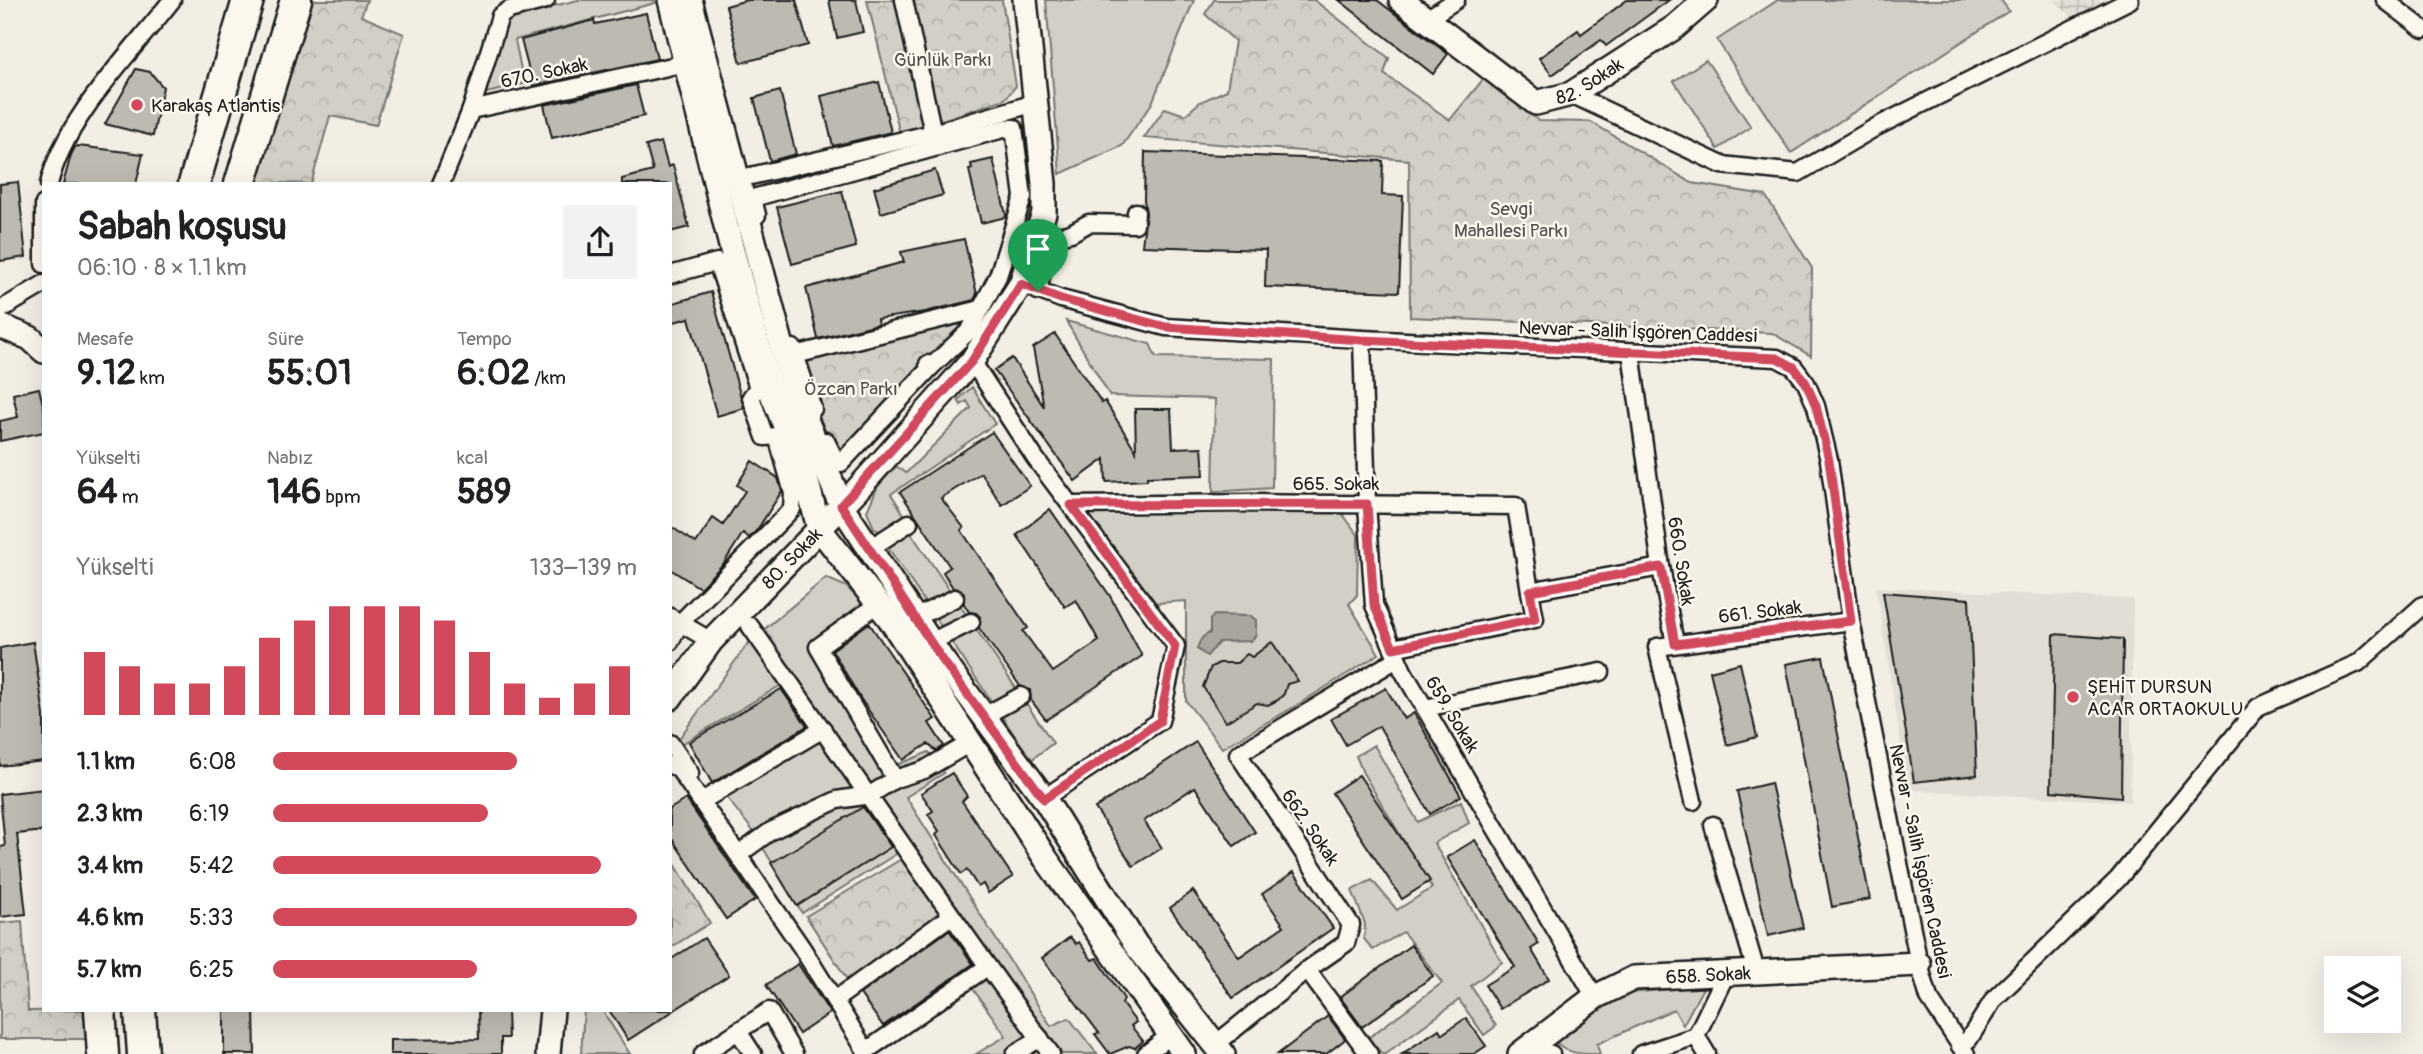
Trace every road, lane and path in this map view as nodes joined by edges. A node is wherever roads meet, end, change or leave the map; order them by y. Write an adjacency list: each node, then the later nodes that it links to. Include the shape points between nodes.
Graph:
1 (172, 0): 23 (street, via 97,93 72,131)
2 (248, 0): 24 (highway)
3 (296, 0): 25 (highway)
4 (546, 0): 14 (street)
5 (670, 0): 17 (street)
6 (690, 0): 17 (street)
7 (904, 0): 21 (street)
8 (1025, 0): 19 (street, 80. Sokak)
9 (1401, 0): 15 (street, 82. Sokak)
10 (1456, 0): 15 (street)
11 (1706, 0): 18 (street, 82. Sokak, via 1675,27)
12 (2130, 0): 18 (street, via 1876,127 1798,173 1722,165)
13 (2385, 0): 16 (street)
14 (509, 5): 20 (street, via 500,16)
15 (1425, 20): 18 (street, 82. Sokak, via 1536,103)
16 (2423, 29)
17 (695, 61): 20 (street, 670. Sokak); 22 (street); 29 (street)
18 (1571, 94)
19 (1035, 103): 21 (street); 33 (street, 80. Sokak, via 1044,213)
20 (471, 110): 26 (street)
21 (933, 133): 22 (street)
22 (738, 179): 28 (street)
23 (50, 182)
24 (195, 182)
25 (241, 182)
26 (442, 182)
27 (1136, 212): 33 (street, via 1135,224 1090,223 1049,238)
28 (757, 244): 29 (street); 43 (street, via 793,388)
29 (732, 250): 30 (street); 46 (street, via 771,389 805,475)
30 (672, 264)
31 (672, 274): 54 (street, via 717,262 758,388 751,397 765,437 776,436 793,493 792,509)
32 (42, 285): 35 (street)
33 (1029, 287): 37 (street, Nevvar - Salih İşgören Caddesi, via 1166,327); 41 (street, 80. Sokak)
34 (981, 309): 40 (street); 40 (street, via 970,330 930,365 841,463 836,463 831,453); 40 (street, via 998,276 1023,197 1014,128 753,198)
35 (0, 310)
36 (0, 326): 38 (street, via 30,338)
37 (1362, 340): 39 (street, Nevvar - Salih İşgören Caddesi); 42 (street, 659. Sokak)
38 (42, 349)
39 (1631, 352): 48 (street, 660. Sokak); 55 (street, Nevvar - Salih İşgören Caddesi, via 1777,358 1794,367 1816,406 1829,460)
40 (795, 355)
41 (972, 361): 43 (street, 80. Sokak); 44 (street)
42 (1367, 504): 44 (street, 665. Sokak); 49 (street, 665. Sokak, via 1516,506); 61 (street, 659. Sokak, via 1374,605)
43 (841, 505): 46 (street, 80. Sokak); 47 (street)
44 (1071, 505): 74 (street, via 1175,646 1160,721)
45 (909, 523): 47 (street)
46 (819, 528): 51 (street); 58 (street, 80. Sokak)
47 (869, 549): 53 (street)
48 (1661, 567): 49 (street); 60 (street, 660. Sokak)
49 (1530, 591): 61 (street, via 1535,619)
50 (955, 598): 53 (street)
51 (878, 604): 68 (street); 71 (street, via 818,647)
52 (2423, 605): 95 (street, via 2358,663 2258,707 2118,879 1994,999)
53 (915, 618): 59 (street)
54 (675, 620): 58 (street)
55 (1851, 621): 60 (street, 661. Sokak); 79 (street, Nevvar - Salih İşgören Caddesi)
56 (971, 622): 59 (street)
57 (750, 626): 67 (street)
58 (711, 641): 63 (street, 80. Sokak)
59 (931, 642): 66 (street)
60 (1675, 644): 75 (street, via 1657,647)
61 (1395, 654): 65 (street, 659. Sokak); 81 (street, 662. Sokak, via 1238,754 1351,925 1346,943)
62 (1601, 672): 65 (street)
63 (672, 695)
64 (1021, 696): 66 (street)
65 (1425, 708): 85 (street, 659. Sokak)
66 (984, 716): 74 (street)
67 (822, 729): 72 (street); 73 (street)
68 (970, 743): 71 (street, via 924,770); 90 (street)
69 (672, 746): 73 (street)
70 (672, 766): 94 (street, via 678,768 795,937)
71 (895, 779): 72 (street)
72 (870, 795): 77 (street, via 837,800 771,831); 78 (street)
73 (707, 798): 77 (street)
74 (1044, 799): 93 (street, via 1136,945)
75 (1693, 801)
76 (1713, 825): 82 (street)
77 (742, 852): 84 (street)
78 (951, 916): 80 (street); 84 (street)
79 (1919, 964): 82 (street, 658. Sokak); 95 (street, Nevvar - Salih İşgören Caddesi, via 1929,998)
80 (987, 967): 92 (street); 94 (street)
81 (1307, 970): 93 (street, 662. Sokak); 107 (street)
82 (1756, 971): 83 (street, 658. Sokak)
83 (1727, 972): 85 (street, 658. Sokak, via 1634,978); 91 (street)
84 (839, 997): 94 (street)
85 (1595, 997): 96 (street, 658. Sokak)
86 (100, 1012): 97 (highway)
87 (140, 1012): 98 (highway)
88 (552, 1012): 99 (street)
89 (738, 1031): 100 (street); 101 (street); 102 (street, via 769,1011)
90 (1170, 1035): 105 (street); 106 (street)
91 (1696, 1036): 109 (street); 110 (street)
92 (1040, 1038): 103 (street); 104 (street)
93 (1219, 1049)
94 (866, 1050)
95 (1963, 1050)
96 (1524, 1051): 108 (street)
97 (103, 1054)
98 (144, 1054)
99 (548, 1054)
100 (703, 1054)
101 (753, 1054)
102 (794, 1054)
103 (1015, 1054)
104 (1051, 1054)
105 (1146, 1054)
106 (1184, 1054)
107 (1369, 1054)
108 (1551, 1054)
109 (1641, 1054)
110 (1707, 1054)

